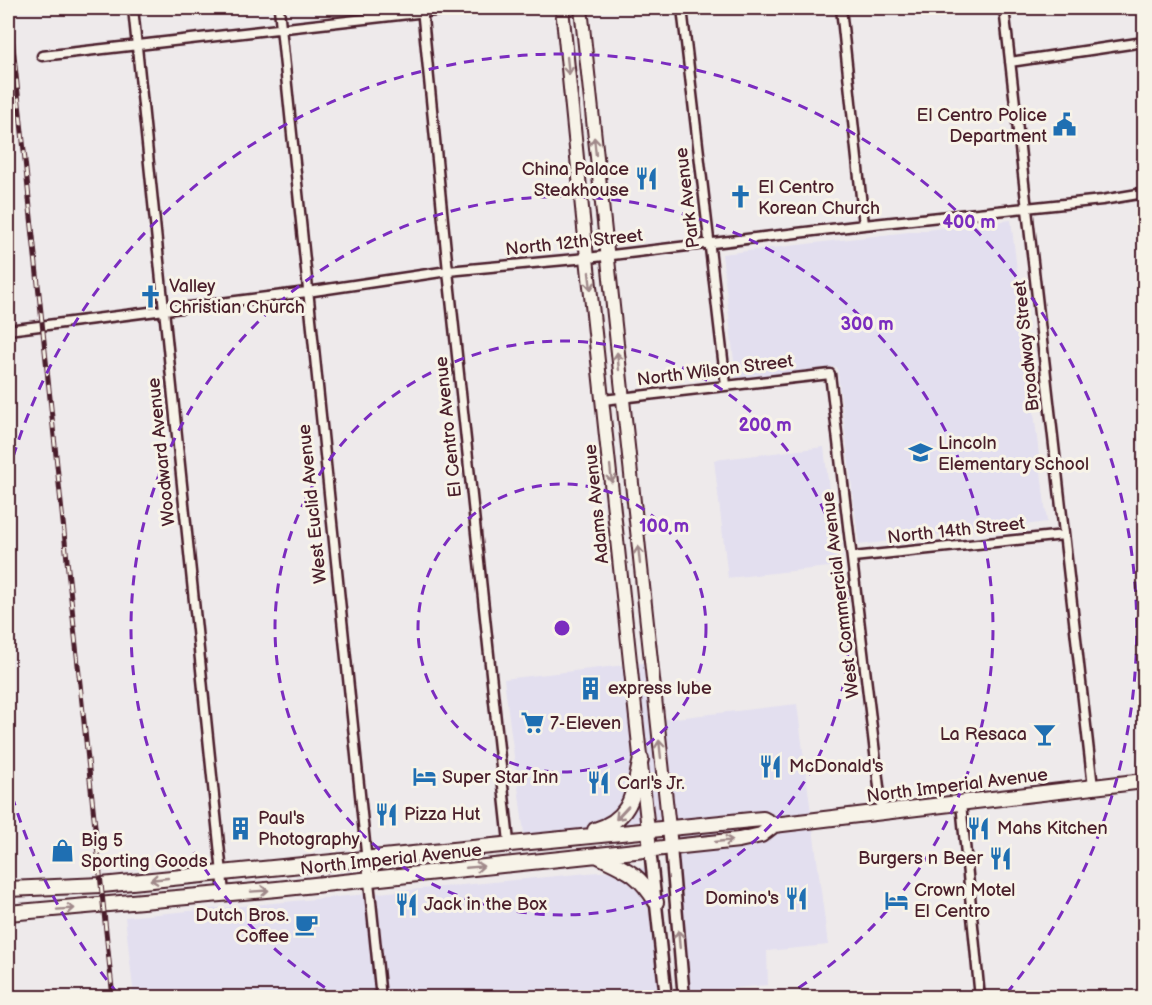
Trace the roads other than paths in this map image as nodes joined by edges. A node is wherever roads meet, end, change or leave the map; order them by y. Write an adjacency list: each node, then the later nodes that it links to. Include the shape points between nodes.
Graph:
1 (133, 8): 12 (street, Woodward Avenue)
2 (279, 8): 10 (street, West Euclid Avenue)
3 (462, 8): 9 (street)
4 (562, 8): 20 (main road, Adams Avenue, one-way to 20)
5 (581, 8): 19 (main road, Adams Avenue, one-way to 5)
6 (682, 8): 18 (street, Park Avenue)
7 (842, 8): 17 (street)
8 (1004, 8): 14 (street, Broadway Street)
9 (422, 10): 10 (street); 21 (street, El Centro Avenue)
10 (281, 27): 12 (street); 22 (street, West Euclid Avenue)
11 (1144, 42): 14 (street)
12 (137, 45): 13 (street); 23 (street, Woodward Avenue)
13 (42, 56)
14 (1010, 62): 16 (street, Broadway Street)
15 (1144, 193): 16 (street, North 12th Street)
16 (1026, 207): 17 (street, North 12th Street); 29 (street, Broadway Street)
17 (864, 225): 18 (street, North 12th Street)
18 (709, 243): 19 (street, North 12th Street); 26 (street, Park Avenue)
19 (606, 255): 20 (street, North 12th Street); 27 (main road, Adams Avenue, one-way to 19)
20 (587, 258): 21 (street, North 12th Street); 28 (main road, Adams Avenue, one-way to 28)
21 (448, 271): 22 (street, North 12th Street); 40 (street, El Centro Avenue)
22 (307, 292): 23 (street, North 12th Street); 44 (street, West Euclid Avenue)
23 (163, 311): 24 (street, North 12th Street); 45 (street, Woodward Avenue)
24 (8, 330)
25 (830, 374): 26 (street, North Wilson Street); 30 (street, West Commercial Avenue)
26 (726, 385): 27 (street, North Wilson Street)
27 (622, 398): 28 (street, North Wilson Street); 37 (main road, Adams Avenue, one-way to 27)
28 (603, 400): 31 (main road, Adams Avenue, one-way to 31)
29 (1064, 535): 30 (street, North 14th Street); 33 (street, Broadway Street)
30 (852, 557): 35 (street, West Commercial Avenue)
31 (641, 759): 38 (main road, Adams Avenue); 39 (highway, one-way to 39, via 633,796 619,818 606,826)
32 (1144, 781): 33 (highway, North Imperial Avenue)
33 (1093, 787): 34 (highway, North Imperial Avenue)
34 (961, 803): 35 (highway, North Imperial Avenue); 54 (street)
35 (882, 812): 36 (highway, North Imperial Avenue)
36 (774, 825): 37 (highway, North Imperial Avenue, via 764,819); 41 (highway, North Imperial Avenue, one-way to 36, via 740,840 761,835)
37 (669, 828): 38 (highway, North Imperial Avenue); 41 (main road, Adams Avenue)
38 (648, 830): 39 (highway, North Imperial Avenue); 42 (main road, Adams Avenue)
39 (551, 838): 40 (highway, North Imperial Avenue)
40 (509, 842): 44 (highway, North Imperial Avenue)
41 (671, 847): 42 (highway, North Imperial Avenue); 53 (main road, Adams Avenue, one-way to 41)
42 (650, 849): 43 (highway, North Imperial Avenue); 49 (main road, Adams Avenue)
43 (594, 854): 46 (highway, North Imperial Avenue, one-way to 43); 49 (highway, via 636,875)
44 (365, 858): 45 (highway, North Imperial Avenue); 46 (street, West Euclid Avenue)
45 (222, 873): 47 (highway, North Imperial Avenue, one-way to 47, via 102,885); 48 (street, Woodward Avenue)
46 (368, 878): 48 (highway, North Imperial Avenue, one-way to 46); 51 (street, West Euclid Avenue)
47 (8, 889)
48 (224, 893): 50 (highway, North Imperial Avenue, one-way to 48)
49 (656, 902): 52 (main road, Adams Avenue)
50 (8, 913)
51 (381, 998)
52 (666, 998)
53 (684, 998)
54 (980, 998)

